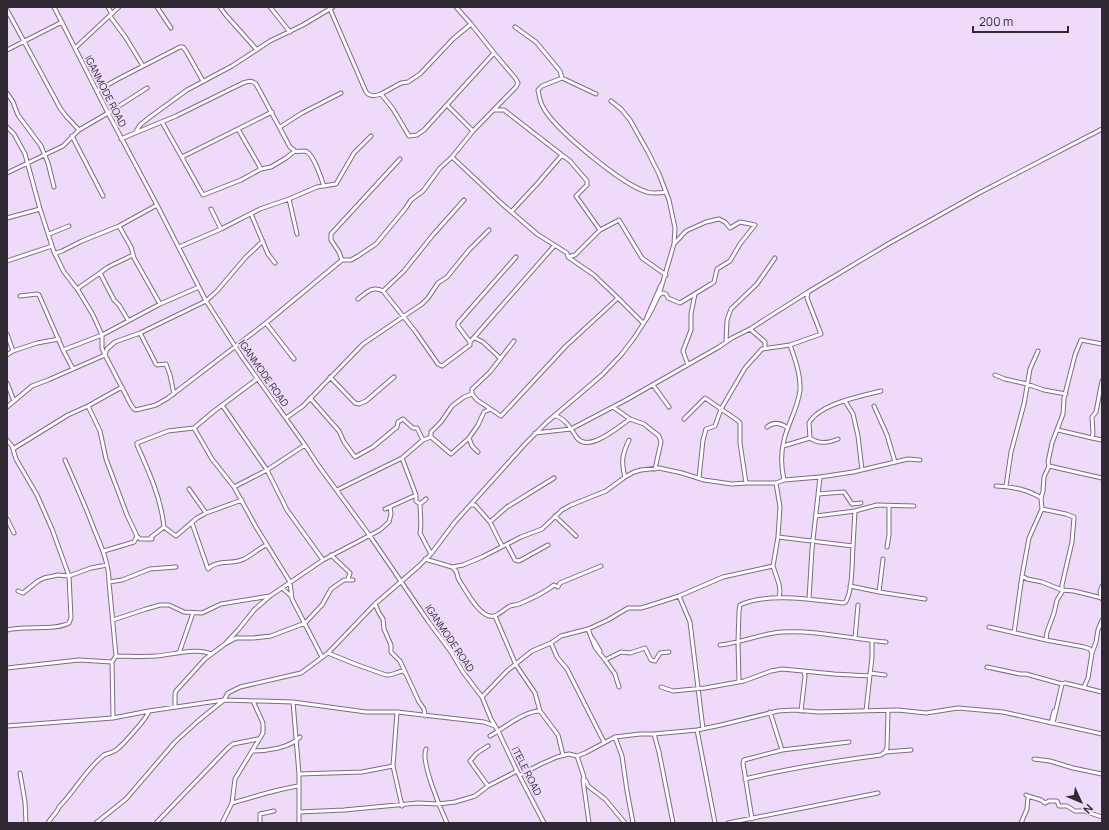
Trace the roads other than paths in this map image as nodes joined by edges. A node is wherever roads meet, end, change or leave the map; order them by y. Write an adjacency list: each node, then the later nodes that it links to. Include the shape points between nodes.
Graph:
1 (54, 7): 11 (street, IGANMODE ROAD)
2 (108, 7): 10 (street)
3 (119, 7): 10 (street)
4 (157, 7): 14 (street)
5 (220, 7): 19 (street)
6 (270, 7): 15 (street)
7 (456, 7): 12 (street)
8 (332, 8): 15 (street); 28 (street, via 366,92 372,96)
9 (7, 10): 16 (street)
10 (111, 15): 17 (street); 21 (street)
11 (62, 22): 16 (street); 17 (street, IGANMODE ROAD)
12 (471, 24): 20 (street); 28 (street, via 420,74)
13 (515, 27): 22 (street, via 536,42 560,71)
14 (171, 28)
15 (290, 32): 19 (street)
16 (24, 41): 18 (street); 40 (street, via 60,108)
17 (74, 48): 25 (street, IGANMODE ROAD)
18 (7, 50)
19 (257, 50): 23 (street)
20 (494, 53): 31 (street); 32 (street, via 518,83)
21 (143, 66): 23 (street, via 180,46 186,51); 25 (street)
22 (562, 78): 29 (street); 57 (street, via 538,90 542,106 560,129 625,181 649,193)
23 (203, 81): 42 (street, via 156,112 140,125)
24 (147, 88): 34 (street)
25 (97, 91): 34 (street, IGANMODE ROAD)
26 (7, 93): 47 (street, via 18,115)
27 (341, 93): 36 (street)
28 (381, 94): 31 (street, via 409,136 421,133)
29 (596, 94)
30 (611, 101): 57 (street, via 630,120)
31 (447, 105): 41 (street)
32 (494, 110): 41 (street); 48 (street, via 504,110)
33 (272, 112): 35 (street, via 256,84 250,80); 36 (street); 38 (street)
34 (108, 114): 40 (street); 45 (street, IGANMODE ROAD)
35 (162, 122): 42 (street); 49 (street)
36 (280, 126): 46 (street, via 290,147)
37 (7, 128): 52 (street, via 20,143)
38 (238, 129): 49 (street); 53 (street)
39 (1102, 129): 92 (street, via 979,193)
40 (79, 130): 43 (street)
41 (473, 131): 50 (street)
42 (135, 133): 45 (street)
43 (72, 136): 47 (street, via 63,146); 58 (street)
44 (371, 136): 55 (street, via 354,153 336,184)
45 (122, 139): 61 (street, IGANMODE ROAD)
46 (295, 151): 53 (street, via 271,167); 55 (street, via 308,153)
47 (44, 154): 52 (street); 56 (street)
48 (562, 155): 64 (street); 71 (street, via 587,181 587,185 576,196)
49 (182, 157): 53 (street, via 203,195)
50 (452, 157): 64 (street); 84 (street, via 423,191 411,200 376,244 351,260)
51 (400, 159): 84 (street, via 331,234 330,240)
52 (26, 163): 54 (street); 62 (street)
53 (261, 169)
54 (7, 173)
55 (324, 186): 59 (street)
56 (54, 187)
57 (666, 192): 75 (street, via 674,219)
58 (103, 196)
59 (289, 199): 65 (street); 73 (street)
60 (464, 200): 91 (street, via 404,271)
61 (157, 205): 68 (street); 78 (street, IGANMODE ROAD)
62 (40, 208): 66 (street); 72 (street)
63 (211, 209): 69 (street)
64 (511, 212): 77 (street)
65 (251, 214): 69 (street); 74 (street)
66 (7, 218)
67 (69, 226): 72 (street)
68 (119, 226): 79 (street, via 62,251); 80 (street)
69 (221, 229): 78 (street)
70 (489, 230): 102 (street, via 447,277 438,283 428,298)
71 (600, 230): 82 (street, via 574,255); 88 (street, via 619,220 642,258)
72 (49, 234): 76 (street)
73 (297, 234)
74 (263, 241): 86 (street); 99 (street)
75 (674, 244): 88 (street); 93 (street, via 686,231 714,220 719,219 730,228 740,222 755,225 730,261 717,269 714,282)
76 (52, 246): 79 (street); 85 (street)
77 (554, 246): 82 (street); 109 (street)
78 (179, 247): 89 (street, IGANMODE ROAD)
79 (54, 252): 90 (street, via 64,272)
80 (133, 255): 87 (street, via 108,267); 101 (street)
81 (516, 257): 111 (street, via 458,323)
82 (568, 257): 96 (street, via 594,275)
83 (775, 258): 113 (street, via 757,284 731,309 727,320)
84 (342, 260): 104 (street)
85 (7, 261)
86 (275, 263)
87 (100, 274): 90 (street); 103 (street)
88 (666, 274): 94 (street); 96 (street, via 643,324)
89 (199, 287): 99 (street, IGANMODE ROAD); 101 (street)
90 (77, 289): 107 (street)
91 (383, 291): 97 (street, via 372,289); 102 (street)
92 (808, 292): 105 (street); 115 (street, via 807,298 821,334)
93 (695, 294): 98 (street); 100 (street)
94 (659, 295): 98 (street, via 666,294 668,298 680,303); 151 (street, via 622,355)
95 (20, 296): 110 (street, via 39,295)
96 (618, 298): 149 (street, via 566,346 501,416)
97 (358, 299)
98 (688, 299): 100 (street)
99 (206, 301): 106 (street); 116 (street, IGANMODE ROAD)
100 (694, 302): 125 (street, via 691,330 683,350)
101 (160, 304): 103 (street)
102 (403, 317): 111 (street, via 440,365 470,346); 128 (street, via 363,344)
103 (128, 320): 107 (street)
104 (266, 323): 116 (street); 124 (street)
105 (750, 329): 113 (street); 117 (street, via 765,342)
106 (140, 333): 121 (street, via 115,342); 137 (street, via 156,364 167,365)
107 (102, 335): 118 (street); 121 (street, via 102,348)
108 (7, 336): 119 (street)
109 (475, 338): 111 (street); 123 (street)
110 (59, 339): 118 (street); 119 (street)
111 (470, 342)
112 (514, 342): 123 (street)
113 (726, 342): 125 (street)
114 (1102, 344): 139 (street, via 1081,340)
115 (790, 345): 117 (street); 158 (street, via 800,388 797,405)
116 (235, 347): 130 (street, IGANMODE ROAD); 137 (street)
117 (766, 348): 150 (street, via 762,349 745,368)
118 (63, 350): 126 (street)
119 (13, 351): 122 (street)
120 (1038, 352): 133 (street, via 1030,369)
121 (105, 354): 126 (street); 135 (street)
122 (7, 355)
123 (500, 358): 138 (street, via 472,389)
124 (294, 359)
125 (688, 365): 134 (street)
126 (73, 369): 141 (street, via 32,386)
127 (995, 375): 133 (street)
128 (330, 377): 129 (street, via 359,404); 140 (street)
129 (394, 377)
130 (257, 379): 143 (street); 152 (street, IGANMODE ROAD)
131 (1102, 381): 166 (street, via 1097,409 1092,417)
132 (7, 383): 141 (street)
133 (1027, 384): 139 (street); 193 (street)
134 (653, 385): 147 (street); 148 (street)
135 (122, 387): 137 (street, via 132,408 136,410 159,403); 144 (street)
136 (881, 391): 142 (street)
137 (174, 394)
138 (472, 394): 149 (street, via 476,400); 163 (street, via 460,399 448,409 441,422 431,432)
139 (1066, 394): 160 (street)
140 (310, 398): 152 (street); 169 (street, via 339,431 355,457 373,447 403,419 413,428 417,428)
141 (14, 401): 146 (street)
142 (845, 401): 165 (street, via 824,410 812,419 809,425); 183 (street, via 853,414)
143 (222, 405): 157 (street); 182 (street)
144 (88, 406): 174 (street, via 68,415); 219 (street, via 100,431 106,459)
145 (874, 406): 179 (street)
146 (7, 407)
147 (613, 407): 153 (street); 155 (street)
148 (669, 407)
149 (490, 409): 164 (street, via 484,412)
150 (721, 409): 154 (street, via 705,398); 187 (street, via 714,428 706,429); 190 (street, via 740,423)
151 (556, 416): 159 (street, via 562,418); 161 (street)
152 (286, 418): 172 (street, IGANMODE ROAD)
153 (630, 419): 162 (street, via 592,442 581,442); 181 (street, via 644,424 660,438)
154 (684, 419)
155 (575, 427): 159 (street); 162 (street)
156 (767, 427): 158 (street, via 778,423)
157 (194, 428): 194 (street, via 212,459); 217 (street, via 168,431 137,443 161,504)
158 (788, 428): 173 (street)
159 (571, 429): 161 (street); 162 (street)
160 (1058, 430): 166 (street); 180 (street, via 1051,446)
161 (535, 433): 204 (street)
162 (574, 433)
163 (431, 437): 164 (street, via 451,454); 169 (street)
164 (469, 438): 175 (street)
165 (810, 438): 167 (street, via 825,442); 173 (street)
166 (1092, 438): 171 (street)
167 (838, 439)
168 (7, 440): 174 (street)
169 (423, 440): 176 (street)
170 (628, 440): 184 (street, via 622,455)
171 (1102, 440)
172 (305, 445): 182 (street); 196 (street, IGANMODE ROAD)
173 (783, 446): 189 (street)
174 (13, 449): 245 (street, via 37,495)
175 (478, 452)
176 (402, 458): 196 (street); 197 (street)
177 (64, 460): 232 (street)
178 (920, 460): 179 (street)
179 (895, 462): 183 (street)
180 (1049, 466): 188 (street); 199 (street, via 1044,477)
181 (655, 469): 184 (street, via 642,470); 187 (street, via 666,469)
182 (268, 470): 194 (street); 237 (street, via 287,510)
183 (862, 470): 185 (street)
184 (625, 477): 212 (street, via 606,491 571,505)
185 (820, 477): 189 (street); 198 (street)
186 (554, 478): 215 (street, via 508,506)
187 (699, 478): 190 (street, via 718,483)
188 (1102, 478)
189 (784, 480): 191 (street)
190 (746, 483): 191 (street)
191 (776, 483): 222 (street, via 780,507)
192 (996, 486): 193 (street)
193 (1006, 486): 199 (street)
194 (234, 487): 201 (street)
195 (189, 489): 211 (street)
196 (337, 490): 220 (street, IGANMODE ROAD)
197 (416, 494): 203 (street, via 416,501); 207 (street)
198 (818, 494): 202 (street, via 844,492 852,504); 213 (street)
199 (1041, 498): 209 (street)
200 (426, 499): 203 (street)
201 (242, 500): 211 (street); 230 (street)
202 (860, 503)
203 (420, 504): 233 (street, via 420,533)
204 (471, 505): 215 (street, via 475,505); 233 (street)
205 (889, 506): 206 (street); 210 (street, via 877,505); 231 (street)
206 (914, 506)
207 (390, 507): 208 (street); 220 (street, via 390,522)
208 (385, 509)
209 (1042, 509): 246 (street, via 1029,538); 255 (street, via 1074,517 1072,542)
210 (855, 511): 213 (street); 229 (street)
211 (206, 513): 216 (street)
212 (555, 516): 221 (street); 226 (street, via 542,529)
213 (816, 516): 224 (street)
214 (7, 519): 218 (street)
215 (490, 522): 228 (street)
216 (192, 523): 217 (street, via 176,536); 230 (street, via 208,569 212,565 244,559 259,548 266,545)
217 (164, 527): 223 (street, via 151,537 152,539)
218 (14, 533)
219 (137, 536): 223 (street); 225 (street)
220 (370, 536): 234 (street); 251 (street, IGANMODE ROAD)
221 (576, 536)
222 (778, 537): 224 (street); 241 (street)
223 (140, 540): 225 (street)
224 (813, 541): 229 (street); 263 (street)
225 (134, 542): 232 (street)
226 (507, 545): 227 (street, via 515,560 519,561); 228 (street)
227 (548, 545)
228 (502, 546): 239 (street)
229 (853, 546): 252 (street)
230 (268, 547): 250 (street)
231 (887, 547)
232 (104, 551): 238 (street)
233 (431, 554): 235 (street)
234 (331, 555): 237 (street); 247 (street, via 350,573)
235 (425, 559): 243 (street); 251 (street)
236 (883, 559): 257 (street)
237 (322, 560): 250 (street)
238 (108, 566): 245 (street, via 91,568); 249 (street)
239 (457, 566): 243 (street); 244 (street)
240 (601, 566): 268 (street, via 558,586 554,585)
241 (773, 566): 260 (street, via 723,577); 261 (street, via 779,584)
242 (176, 567): 249 (street, via 150,569 122,580)
243 (452, 568): 244 (street)
244 (456, 570): 268 (street, via 459,580 477,608 484,614)
245 (69, 576): 256 (street, via 44,578 23,592); 274 (street, via 69,623)
246 (1022, 576): 255 (street); 275 (street)
247 (348, 579): 248 (street); 271 (street, via 331,589)
248 (353, 580)
249 (109, 582): 269 (street)
250 (290, 582): 254 (street); 259 (street)
251 (401, 582): 265 (street); 309 (street, IGANMODE ROAD)
252 (850, 586): 257 (street); 263 (street, via 847,600 843,603)
253 (1102, 586): 262 (street)
254 (282, 588): 258 (street); 259 (street)
255 (1062, 590): 262 (street); 277 (street)
256 (18, 591)
257 (880, 592): 264 (street)
258 (270, 596): 267 (street, via 216,605 205,612); 282 (street, via 254,610)
259 (291, 596): 271 (street)
260 (680, 596): 273 (street, via 641,608 628,608); 307 (street, via 690,624)
261 (778, 598): 263 (street); 279 (street, via 740,605)
262 (1102, 598)
263 (809, 599)
264 (924, 599)
265 (375, 604): 285 (street); 298 (street, via 383,619 391,652 400,661)
266 (858, 605): 276 (street)
267 (193, 613): 269 (street, via 169,605 160,605); 284 (street)
268 (495, 616): 293 (street)
269 (113, 620): 289 (street)
270 (1102, 620): 288 (street)
271 (305, 623): 282 (street, via 271,636 236,638); 290 (street)
272 (989, 627): 275 (street)
273 (588, 629): 281 (street, via 561,636); 291 (street, via 595,647)
274 (7, 630)
275 (1014, 633): 277 (street)
276 (855, 638): 278 (street); 279 (street, via 810,632 782,632)
277 (1046, 640): 288 (street, via 1084,647 1090,649)
278 (872, 641): 280 (street); 299 (street)
279 (738, 642): 283 (street); 302 (street)
280 (886, 642)
281 (551, 643): 293 (street, via 532,651); 338 (street, via 556,657 566,669)
282 (225, 644): 287 (street)
283 (720, 645)
284 (179, 652): 287 (street); 289 (street, via 158,656)
285 (328, 652): 290 (street); 298 (street, via 386,675 402,671)
286 (669, 652): 291 (street, via 660,652 655,661 651,660 645,648 630,653 621,652)
287 (212, 654): 313 (street, via 204,659 176,691)
288 (1092, 654): 306 (street, via 1089,676)
289 (116, 656): 292 (street)
290 (322, 657): 310 (street, via 301,673 240,687 228,692)
291 (605, 660): 304 (street, via 615,674)
292 (112, 662): 295 (street, via 79,660); 322 (street)
293 (516, 665): 309 (street); 315 (street, via 534,689)
294 (987, 667): 303 (street)
295 (7, 668)
296 (804, 671): 297 (street); 301 (street); 302 (street, via 782,669)
297 (809, 672): 299 (street); 301 (street)
298 (406, 674): 321 (street)
299 (870, 674): 300 (street); 317 (street)
300 (885, 675)
301 (805, 676): 316 (street)
302 (739, 681): 307 (street)
303 (1062, 684): 306 (street); 325 (street)
304 (619, 687)
305 (661, 687): 307 (street, via 673,691)
306 (1084, 687): 308 (street)
307 (698, 688): 328 (street)
308 (1102, 692)
309 (482, 697): 323 (street, IGANMODE ROAD)
310 (224, 700): 311 (street); 313 (street); 369 (street, via 161,757 126,799)
311 (253, 701): 312 (street); 336 (street, via 264,728)
312 (293, 702): 319 (street, via 366,712); 337 (street)
313 (175, 707): 314 (street)
314 (149, 711): 322 (street); 368 (street, via 148,716 130,738 114,752 106,754 84,776)
315 (540, 711): 330 (street, via 525,715); 346 (street, via 558,735)
316 (801, 711): 317 (street); 320 (street)
317 (866, 711): 318 (street)
318 (888, 711): 325 (street, via 926,713 958,708 1003,712); 345 (street, via 888,744)
319 (397, 712): 321 (street); 349 (street)
320 (770, 712): 328 (street); 342 (street)
321 (425, 716): 324 (street)
322 (113, 718): 326 (street)
323 (491, 719): 324 (street); 327 (street, IGANMODE ROAD)
324 (484, 722): 327 (street)
325 (1052, 723): 332 (street)
326 (7, 726)
327 (495, 726): 330 (street, ITELE ROAD)
328 (704, 729): 329 (street)
329 (697, 730): 331 (street); 380 (street)
330 (498, 731): 333 (street); 350 (street, ITELE ROAD)
331 (654, 734): 335 (street); 379 (street)
332 (1102, 734)
333 (490, 736)
334 (300, 737): 337 (street)
335 (615, 737): 338 (street); 378 (street, via 622,756)
336 (258, 739): 344 (street); 370 (street, via 233,744 228,748)
337 (296, 741): 344 (street, via 268,751); 352 (street)
338 (604, 742): 347 (street)
339 (849, 742): 342 (street)
340 (488, 746): 358 (street, via 470,761)
341 (426, 749): 361 (street, via 424,753 427,769)
342 (782, 750): 355 (street, via 744,760)
343 (911, 750): 345 (street)
344 (252, 751): 360 (street, via 235,779)
345 (885, 752): 355 (street)
346 (563, 755): 347 (street); 354 (street)
347 (577, 756): 356 (street)
348 (1034, 759): 353 (street)
349 (393, 766): 352 (street, via 362,772); 362 (street)
350 (517, 771): 354 (street, ITELE ROAD); 358 (street)
351 (20, 773): 367 (street)
352 (299, 774): 357 (street)
353 (1102, 774)
354 (520, 775): 375 (street, ITELE ROAD)
355 (745, 779): 366 (street)
356 (584, 780): 376 (street); 377 (street, via 605,799)
357 (299, 786): 360 (street, via 278,789); 364 (street)
358 (488, 786): 361 (street, via 475,796)
359 (878, 793): 366 (street)
360 (232, 803): 371 (street)
361 (438, 804): 362 (street, via 418,803); 374 (street)
362 (402, 806): 364 (street)
363 (274, 811): 372 (street, via 260,814)
364 (298, 812): 373 (street)
365 (1102, 817): 382 (street, via 1059,806 1057,800 1045,803 1028,798)
366 (752, 819): 381 (street)
367 (26, 823)
368 (48, 823)
369 (96, 823)
370 (156, 823)
371 (222, 823)
372 (260, 823)
373 (299, 823)
374 (447, 823)
375 (544, 823)
376 (589, 823)
377 (625, 823)
378 (633, 823)
379 (673, 823)
380 (715, 823)
381 (728, 823)
382 (1021, 823)

